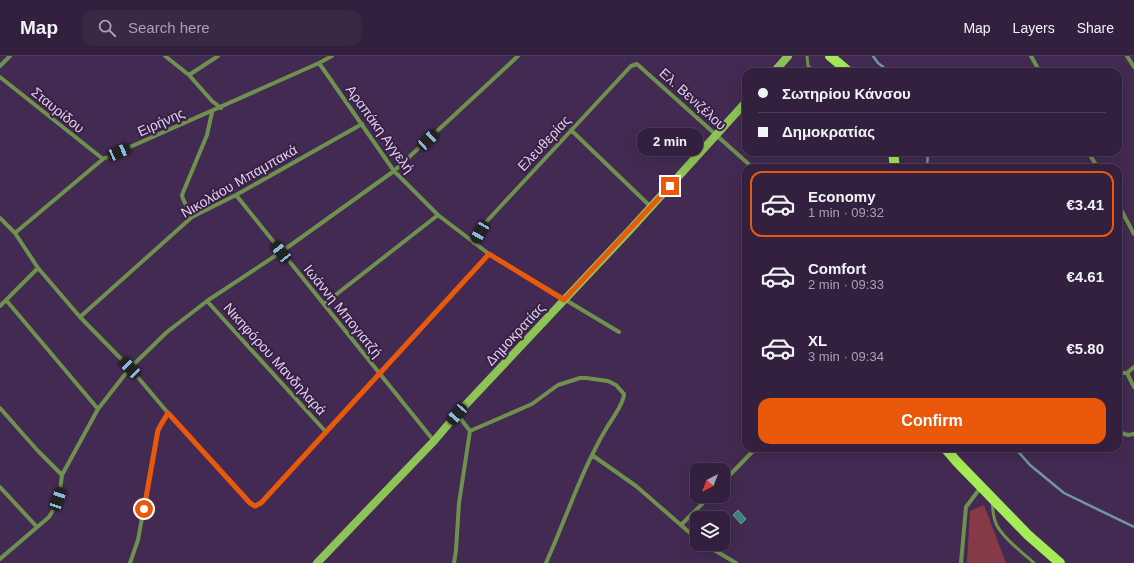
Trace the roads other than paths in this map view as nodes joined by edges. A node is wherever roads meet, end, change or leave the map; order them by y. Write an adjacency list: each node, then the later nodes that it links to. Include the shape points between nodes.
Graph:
1 (10, 56): 13 (street)
2 (165, 56): 19 (street)
3 (218, 56): 19 (street)
4 (332, 56): 11 (street, Ειρήνης)
5 (518, 56): 29 (street)
6 (788, 56): 15 (street)
7 (807, 56): 16 (lane)
8 (830, 56): 17 (main road)
9 (1031, 56): 18 (street)
10 (1127, 56): 14 (street)
11 (319, 63): 22 (street, Ειρήνης); 24 (street, Αραπάκη Αγγελή)
12 (637, 64): 25 (street, Ελευθερίας, via 631,66); 26 (street, Ελ. Βενιζέλου)
13 (0, 66)
14 (1134, 67)
15 (778, 68)
16 (810, 68)
17 (844, 68)
18 (1038, 68)
19 (189, 75): 22 (street)
20 (0, 77): 27 (street, Σταυρίδου)
21 (742, 106): 26 (street, Δημοκρατίας)
22 (221, 108): 23 (street, Ειρήνης)
23 (212, 112): 27 (street, Ειρήνης); 34 (street, via 207,135 182,195)
24 (362, 124): 29 (street, Αραπάκη Αγγελή); 30 (street, Νικολάου Μπαμπακά)
25 (571, 130): 31 (street); 38 (street, Ελευθερίας, via 487,221)
26 (717, 134): 28 (street, Ελ. Βενιζέλου); 31 (street, Δημοκρατίας)
27 (102, 159): 36 (street, Ειρήνης)
28 (749, 164)
29 (394, 171): 33 (street, Αραπάκη Αγγελή); 39 (street)
30 (236, 195): 34 (street, Νικολάου Μπαμπακά); 39 (street, Ιωάννη Μπογιατζή)
31 (651, 207): 43 (street, Δημοκρατίας)
32 (1122, 212): 37 (street)
33 (438, 215): 38 (street, Αραπάκη Αγγελή); 45 (street)
34 (192, 217): 47 (street, Νικολάου Μπαμπακά)
35 (0, 218): 36 (street)
36 (15, 234): 41 (street)
37 (1134, 234)
38 (474, 243): 40 (street, Αραπάκη Αγγελή)
39 (281, 252): 44 (street); 45 (street, Ιωάννη Μπογιατζή)
40 (489, 254): 43 (street, Αραπάκη Αγγελή); 53 (street)
41 (38, 268): 42 (street); 47 (street)
42 (6, 300): 46 (street); 56 (street)
43 (564, 300): 48 (street, Αραπάκη Αγγελή); 58 (street, Δημοκρατίας)
44 (207, 301): 49 (street, via 167,332); 60 (street, Νικηφόρου Μανδηλαρά)
45 (324, 304): 53 (street, Ιωάννη Μπογιατζή)
46 (0, 306)
47 (80, 317): 49 (street)
48 (619, 332)
49 (130, 368): 56 (street); 57 (street)
50 (1134, 368): 52 (street)
51 (1122, 373): 52 (street)
52 (1127, 373): 54 (street)
53 (380, 374): 60 (street); 63 (street, Ιωάννη Μπογιατζή)
54 (1134, 387)
55 (0, 408): 67 (street)
56 (98, 409): 67 (street)
57 (168, 413): 60 (street, via 255,506 261,503); 78 (street, via 158,430 138,540)
58 (457, 414): 59 (street); 63 (street, Δημοκρατίας)
59 (470, 431): 66 (street, via 532,404 566,382 586,378 608,381 620,389 624,394 624,400); 80 (street, via 459,504)
60 (326, 432)
61 (1122, 433): 62 (street)
62 (1134, 434)
63 (434, 441): 79 (street, Δημοκρατίας)
64 (752, 452): 68 (street)
65 (948, 452): 70 (main road)
66 (592, 455): 73 (street, via 636,486); 81 (street)
67 (62, 474): 74 (street, via 55,507 49,517)
68 (730, 475)
69 (0, 487): 74 (street)
70 (981, 487): 71 (main road); 83 (street, via 966,508)
71 (992, 498): 84 (lane, via 993,516 998,529); 85 (main road)
72 (703, 503): 73 (street)
73 (681, 525): 75 (street)
74 (37, 527): 77 (street)
75 (690, 532)
76 (716, 551): 82 (street)
77 (0, 559)
78 (130, 563)
79 (317, 563)
80 (454, 563)
81 (546, 563)
82 (736, 563)
83 (962, 563)
84 (1034, 563)
85 (1060, 563)

